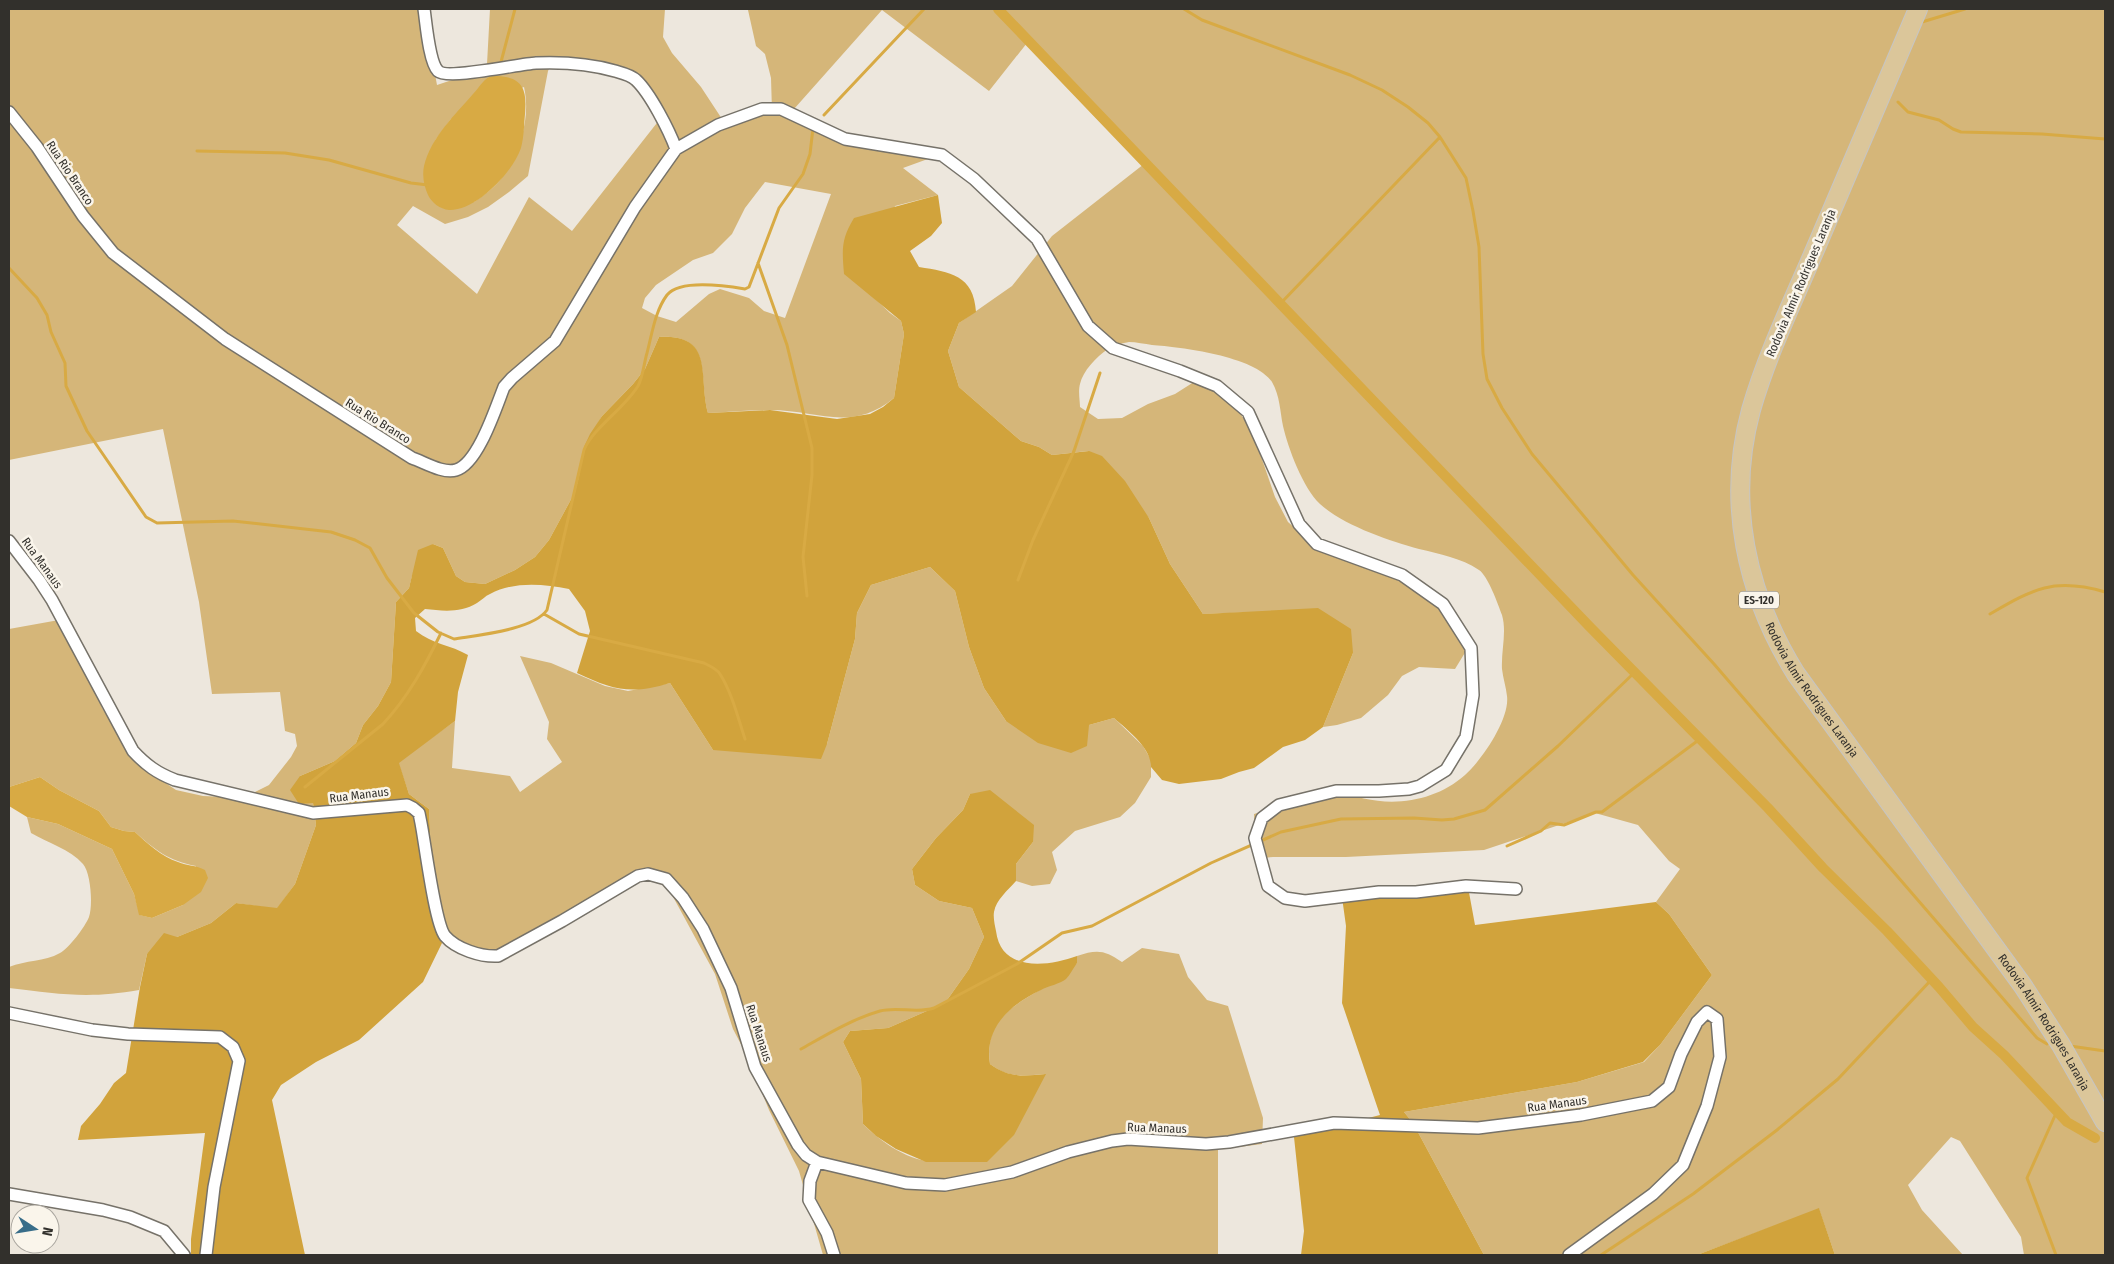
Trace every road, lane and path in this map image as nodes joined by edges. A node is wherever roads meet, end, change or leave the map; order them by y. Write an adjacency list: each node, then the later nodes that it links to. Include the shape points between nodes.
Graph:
1 (424, 9): 4 (street, via 428,44 437,70 442,74 535,63 598,67 630,76 635,78 664,122)
2 (1918, 9): 8 (main road, Rodovia Almir Rodrigues Laranja / ES-120, via 1779,335 1751,410 1740,479 1744,546 1760,605 1791,666 2023,986 2062,1044)
3 (9, 112): 4 (street, Rua Rio Branco, via 37,147 82,216 114,253 233,344 412,458 446,470 456,470 475,454 504,387 555,341 635,207)
4 (676, 149): 6 (street, via 718,125 762,109 781,109 845,139 942,155 974,178 1036,239 1088,326 1113,348 1217,386 1248,412 1299,524 1316,544 1402,575 1443,604 1471,648 1473,695 1466,737 1446,770 1429,781 1409,789 1336,791 1279,805 1262,818 1255,838 1268,886 1285,898 1305,901 1466,886)
5 (9, 541): 9 (street, Rua Manaus, via 52,600 133,751 145,764 158,774 175,780 313,813 399,804 413,808 419,813 440,927 452,942 477,954 498,956 638,876 648,874 666,879 684,898 718,958 731,988 755,1067 798,1145)
6 (1516, 889)
7 (9, 1013): 12 (street, via 110,1032 220,1037 233,1047 239,1061 214,1187)
8 (2105, 1122)
9 (817, 1162): 13 (street, via 808,1191 809,1200 827,1233); 14 (street, Rua Manaus, via 906,1183 945,1185 1012,1172 1068,1152 1112,1141 1206,1144 1334,1123 1478,1128 1581,1115 1652,1101 1669,1087 1697,1022 1707,1012 1717,1019 1720,1057 1707,1106 1683,1165 1653,1194)
10 (9, 1194): 11 (street, via 130,1217 164,1232)
11 (184, 1255)
12 (206, 1255)
13 (834, 1255)
14 (1569, 1255)

